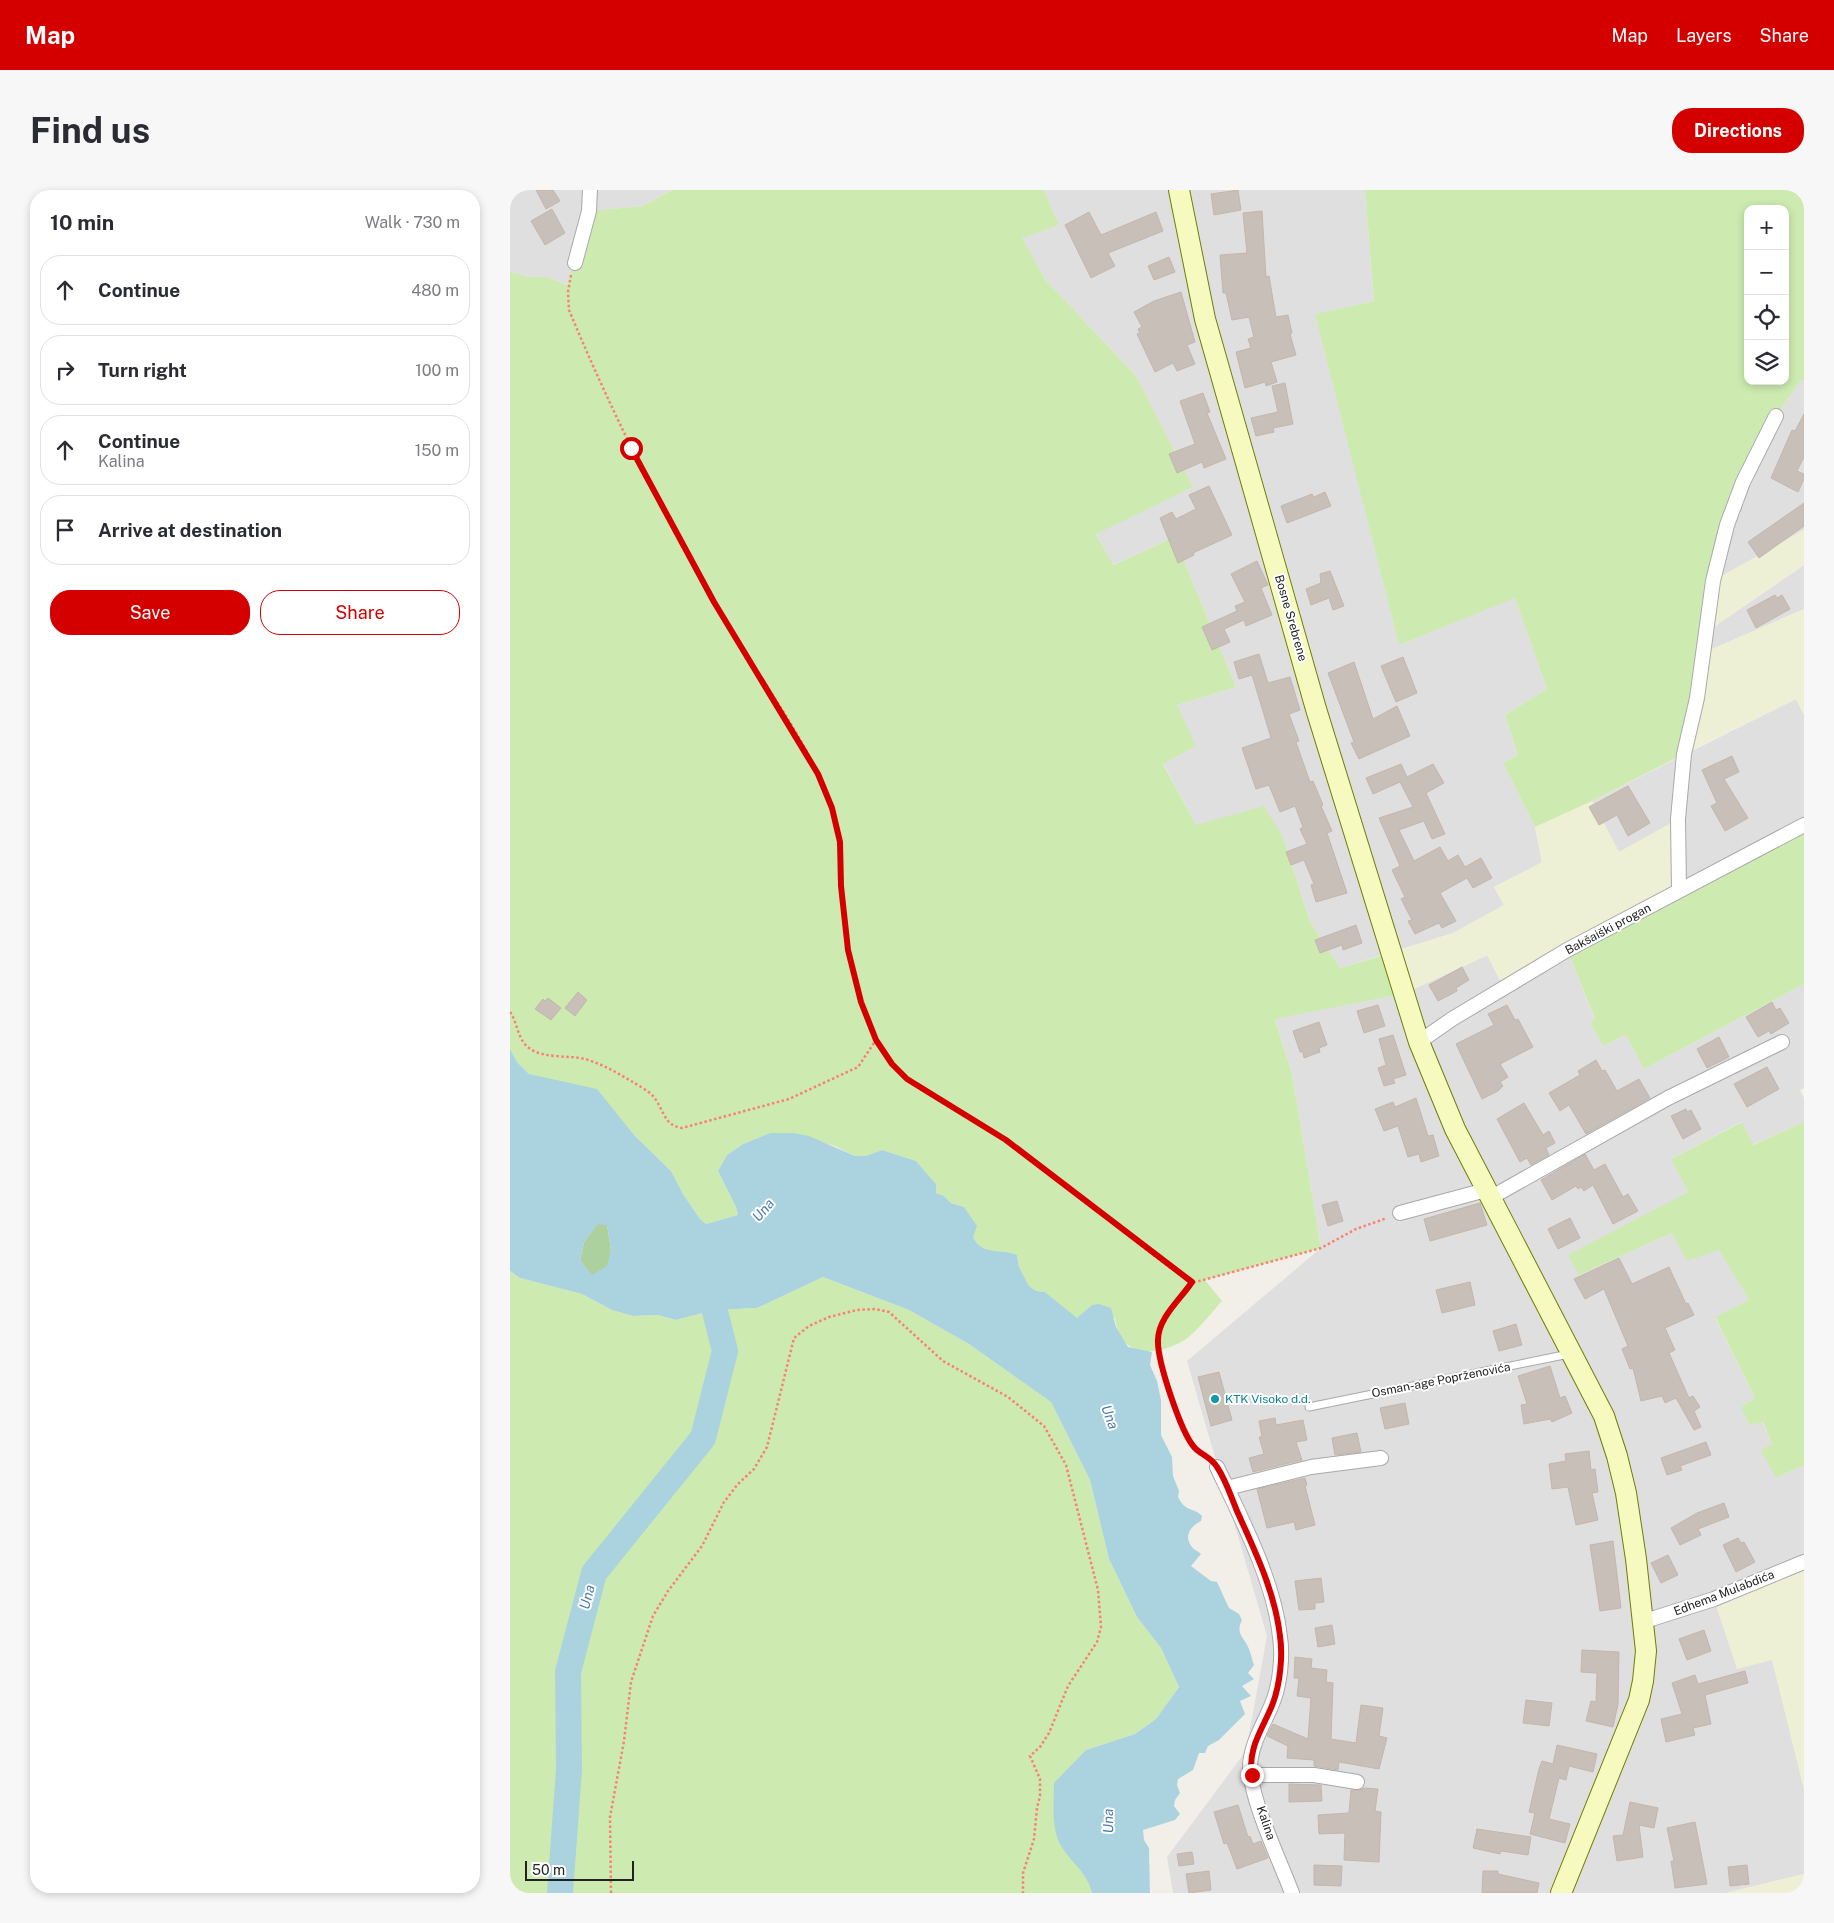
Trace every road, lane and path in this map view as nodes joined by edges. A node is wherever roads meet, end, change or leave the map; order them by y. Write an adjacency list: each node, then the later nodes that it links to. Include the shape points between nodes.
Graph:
1 (590, 190): 3 (street, via 589,211)
2 (1179, 190): 9 (street, Bosne Srebrene, via 1205,319 1319,718)
3 (575, 262): 8 (path, via 568,292 569,310 631,448 714,602 813,765 832,808 840,842 848,950 861,1002)
4 (1776, 416): 6 (street, via 1742,482 1713,581 1697,698 1684,754 1678,820)
5 (1804, 826): 6 (street, Bakšaiški progan)
6 (1679, 890): 9 (street, Bakšaiški progan, via 1503,987)
7 (510, 1012): 8 (path, via 529,1049 601,1064 642,1088 653,1097 666,1120 674,1127 682,1128 789,1099 858,1067)
8 (876, 1040): 13 (path, via 907,1079 1006,1140)
9 (1419, 1042): 11 (street, Bosne Srebrene, via 1455,1129)
10 (1782, 1042): 11 (street, via 1668,1098)
11 (1488, 1194): 12 (street); 14 (street, Bosne Srebrene)
12 (1400, 1213): 13 (path, via 1321,1248)
13 (1192, 1282): 17 (path, via 1166,1317 1158,1340 1162,1368 1183,1426 1194,1447)
14 (1572, 1354): 15 (lane, Osman-age Poprženovića); 20 (street, Bosne Srebrene, via 1604,1416 1617,1456 1626,1493)
15 (1309, 1407)
16 (1381, 1458): 18 (street, via 1311,1467)
17 (1217, 1467): 18 (street, Kalina)
18 (1227, 1488): 21 (street, Kalina, via 1258,1559 1280,1637 1279,1675 1273,1703 1253,1749)
19 (1804, 1562): 20 (street, Edhema Mulabdića, via 1714,1599)
20 (1642, 1622): 26 (street, Bosne Srebrene, via 1646,1651 1639,1700)
21 (1252, 1775): 22 (street, via 1314,1774); 25 (street, Kalina, via 1269,1834)
22 (1356, 1782)
23 (611, 1893): 24 (path, via 610,1817 631,1682 653,1616 702,1546 724,1502 754,1469 768,1447 794,1338 809,1326 829,1317 875,1309 889,1312 943,1361 1008,1397 1044,1426 1066,1465 1082,1526 1098,1590 1101,1627 1097,1642 1068,1686 1049,1733 1040,1748 1030,1756 1040,1779 1040,1796 1034,1840 1023,1873)
24 (1023, 1893)
25 (1292, 1893)
26 (1560, 1893)

